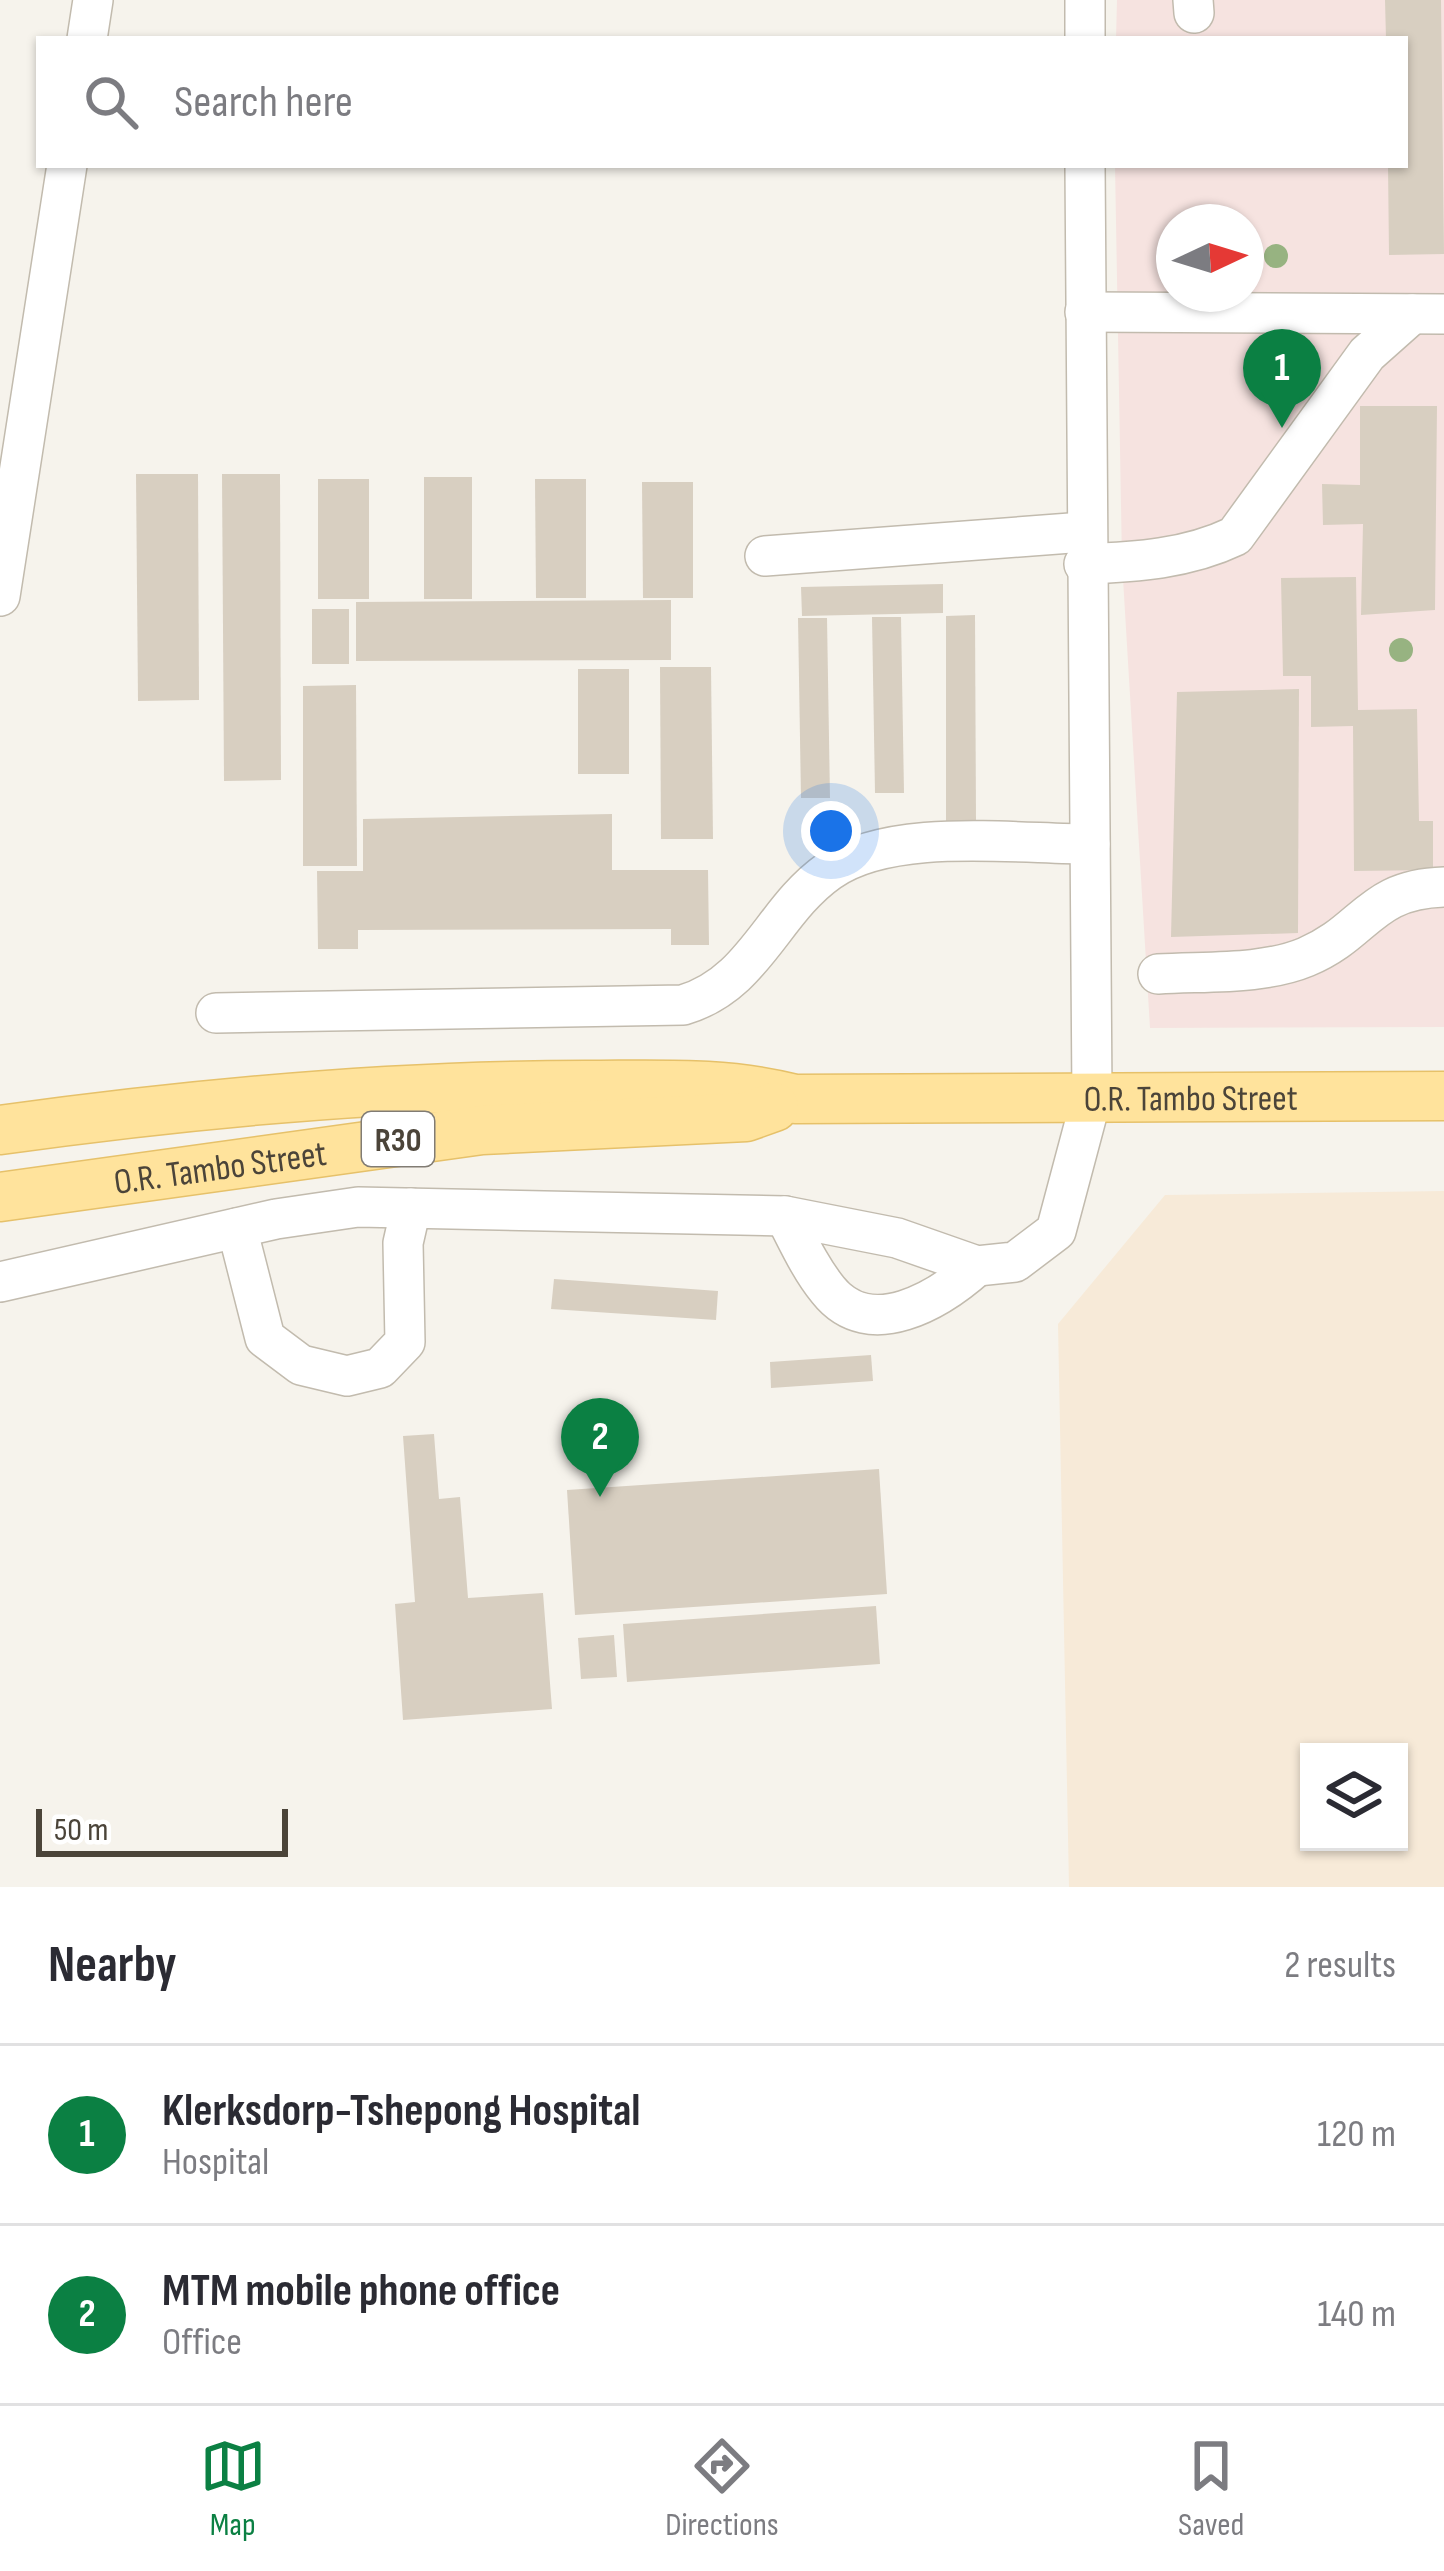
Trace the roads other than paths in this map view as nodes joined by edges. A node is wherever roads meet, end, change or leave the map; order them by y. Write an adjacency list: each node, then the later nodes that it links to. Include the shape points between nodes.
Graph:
1 (93, 0): 3 (street)
2 (1084, 0): 4 (street)
3 (87, 36)
4 (1085, 36)
5 (67, 168): 11 (street)
6 (1085, 168): 7 (street)
7 (1085, 312): 8 (street); 9 (street)
8 (1428, 314): 9 (street, via 1367,354 1235,536 1144,561)
9 (1084, 548): 10 (street); 12 (street)
10 (765, 556)
11 (0, 596)
12 (1090, 844): 15 (street, via 916,844 854,856 824,874 729,986 683,1005); 16 (street)
13 (1444, 887): 14 (street, via 1391,894 1306,957)
14 (1158, 974)
15 (216, 1013)
16 (1092, 1096): 17 (main road, O.R. Tambo Street / R30); 18 (main road, O.R. Tambo Street / R30); 24 (street, via 1056,1231 1016,1262)
17 (1444, 1096)
18 (796, 1099): 19 (main road, O.R. Tambo Street / R30, via 743,1085 466,1085); 20 (main road, O.R. Tambo Street / R30, via 746,1117 482,1130)
19 (12, 1122)
20 (0, 1197)
21 (411, 1208): 22 (street); 23 (street, via 358,1207); 23 (street, via 403,1243 405,1342 380,1368 347,1376 301,1364 265,1338)
22 (785, 1216): 24 (street, via 896,1238); 24 (street, via 830,1294 852,1308 908,1311 932,1303)
23 (237, 1228): 25 (street)
24 (977, 1266)
25 (0, 1282)

